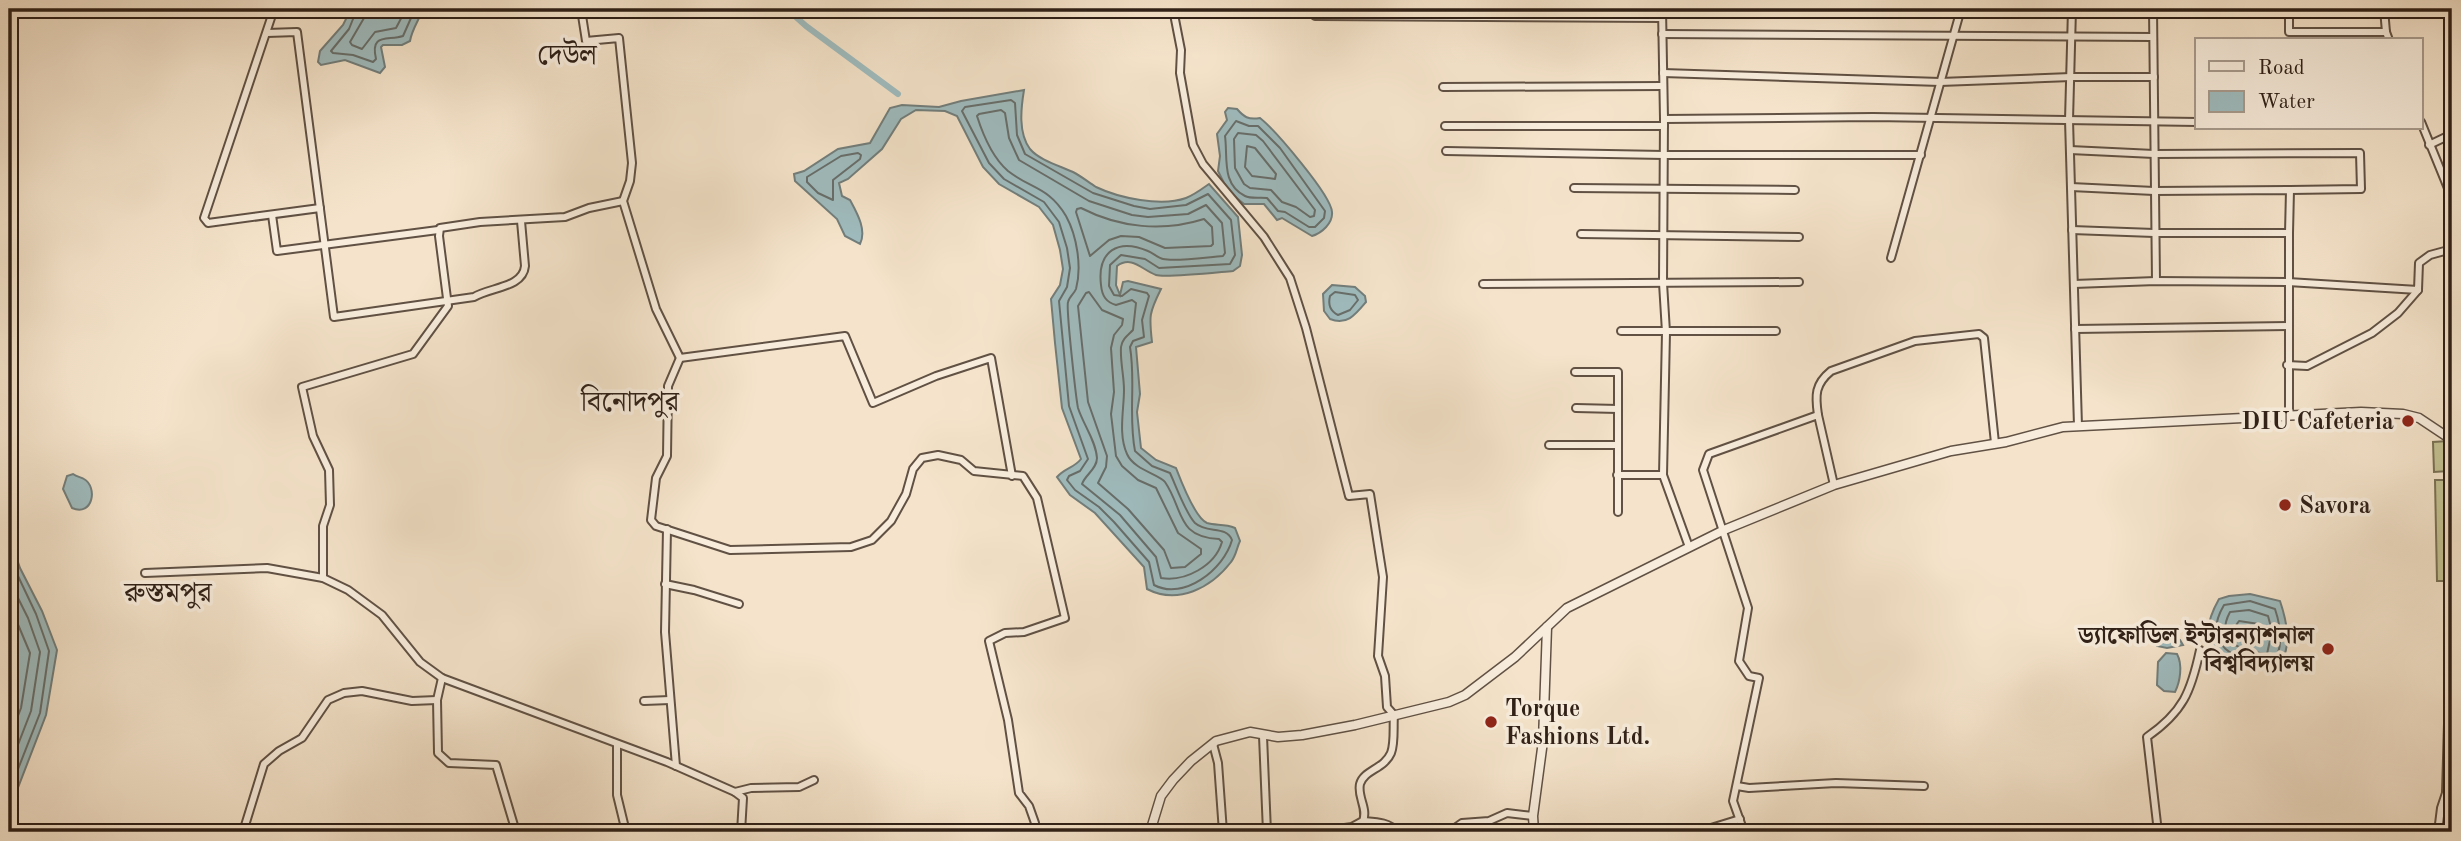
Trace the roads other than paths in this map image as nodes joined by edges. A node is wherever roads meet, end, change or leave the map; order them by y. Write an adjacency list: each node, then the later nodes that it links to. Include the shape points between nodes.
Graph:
1 (274, 9): 14 (street)
2 (581, 9): 47 (street, via 586,41 619,38 632,163)
3 (1173, 9): 105 (street, via 1193,145 1290,278 1349,496 1370,494 1382,578 1378,656 1387,707)
4 (1662, 9): 12 (street)
5 (1961, 9): 16 (street)
6 (2072, 9): 17 (street)
7 (2153, 9): 18 (street)
8 (2289, 9): 13 (street, via 2289,32)
9 (2384, 9): 13 (street)
10 (1450, 12): 11 (street); 12 (street)
11 (1315, 16)
12 (1662, 18): 15 (street)
13 (2386, 32): 19 (street)
14 (267, 33): 48 (street, via 297,32); 49 (street, via 204,218 208,223)
15 (1662, 34): 16 (street); 20 (street)
16 (1954, 36): 17 (street); 23 (street)
17 (2072, 36): 18 (street); 21 (street)
18 (2153, 37): 22 (street)
19 (2388, 38)
20 (1663, 73): 23 (street); 24 (street)
21 (2071, 77): 22 (street); 23 (street); 27 (street)
22 (2154, 77): 28 (street)
23 (1940, 82): 26 (street)
24 (1663, 86): 25 (street); 29 (street)
25 (1443, 87)
26 (1931, 118): 27 (street); 29 (street, via 1752,117); 39 (street)
27 (2069, 120): 28 (street); 35 (street)
28 (2154, 121): 30 (street); 37 (street)
29 (1664, 122): 32 (street); 38 (street)
30 (2195, 122)
31 (2422, 125): 34 (street)
32 (1445, 126)
33 (2452, 134): 34 (street)
34 (2429, 145): 46 (street)
35 (2070, 150): 37 (street); 40 (street)
36 (1446, 151): 38 (street)
37 (2154, 154): 44 (street, via 2360,152 2361,189); 45 (street)
38 (1664, 155): 39 (street); 42 (street)
39 (1921, 155): 60 (street)
40 (2071, 187): 45 (street); 52 (street)
41 (1574, 188): 42 (street)
42 (1663, 190): 43 (street); 56 (street)
43 (1795, 190)
44 (2290, 190): 45 (street); 54 (street)
45 (2154, 191): 53 (street)
46 (2452, 198)
47 (623, 201): 50 (street, via 565,217); 74 (street, via 656,309)
48 (320, 208): 49 (street); 58 (street)
49 (272, 215): 58 (street, via 277,251)
50 (521, 221): 51 (street); 68 (street, via 525,266 519,280 474,297)
51 (438, 230): 58 (street); 68 (street)
52 (2072, 230): 53 (street); 66 (street)
53 (2154, 233): 54 (street); 61 (street)
54 (2289, 233): 63 (street)
55 (1581, 234): 56 (street)
56 (1663, 235): 57 (street); 64 (street)
57 (1799, 237)
58 (325, 245): 68 (street, via 334,317)
59 (2452, 249): 67 (street, via 2419,263)
60 (1891, 258)
61 (2156, 281): 63 (street); 66 (street)
62 (1799, 282): 64 (street)
63 (2288, 282): 67 (street); 69 (street)
64 (1663, 283): 65 (street); 73 (street)
65 (1483, 284)
66 (2074, 284): 70 (street)
67 (2418, 290): 75 (street, via 2372,333 2307,366)
68 (447, 301): 95 (street, via 448,306 413,354 302,387 313,436 329,470)
69 (2288, 326): 70 (street); 75 (street)
70 (2075, 329): 81 (street)
71 (1621, 331): 73 (street)
72 (1776, 331): 73 (street)
73 (1665, 332): 87 (street)
74 (680, 358): 88 (street, via 845,336 873,403 990,358); 91 (street, via 668,386 667,456 656,478 651,520)
75 (2287, 365): 80 (street)
76 (1575, 372): 78 (street, via 1618,372)
77 (1576, 408): 78 (street)
78 (1618, 409): 85 (street)
79 (1818, 415): 83 (street, via 1814,393 1831,370 1915,341 1974,333 1984,338); 89 (street); 92 (street, via 1709,454 1703,470)
80 (2289, 416): 81 (street); 82 (street, via 2403,414 2419,418)
81 (2078, 426): 83 (street)
82 (2452, 440)
83 (1995, 443): 89 (street)
84 (1549, 445): 85 (street)
85 (1618, 445): 86 (street)
86 (1617, 475): 87 (street); 90 (street)
87 (1663, 475): 93 (street)
88 (1012, 476): 91 (street, via 974,471 961,460 938,455 922,458 913,468 891,522 872,540 851,547 730,551); 121 (street, via 1023,476 1037,498 1065,618 989,641 1019,793 1029,806)
89 (1834, 485): 92 (street)
90 (1618, 512)
91 (667, 529): 96 (street)
92 (1724, 530): 93 (street); 111 (street, via 1748,608 1740,661 1749,676 1759,678)
93 (1689, 547): 98 (street, via 1567,608)
94 (145, 573): 95 (street, via 267,568)
95 (323, 578): 101 (street, via 382,615 420,662)
96 (665, 584): 97 (street); 103 (street)
97 (739, 604)
98 (1547, 627): 105 (street, via 1465,695); 114 (street, via 1543,741)
99 (2200, 650): 132 (street, via 2186,698 2177,712 2147,737)
100 (2450, 655): 133 (street, via 2446,793)
101 (442, 678): 102 (street); 107 (street)
102 (437, 699): 117 (street, via 412,701 362,691 328,700 302,738 264,764); 118 (street, via 438,753 449,763 496,765)
103 (670, 700): 104 (street); 109 (street)
104 (643, 701)
105 (1394, 715): 106 (street, via 1302,735); 116 (street, via 1392,751 1359,786 1366,813)
106 (1263, 736): 108 (street, via 1241,733); 124 (street)
107 (617, 744): 109 (street); 119 (street, via 617,795)
108 (1213, 744): 122 (street, via 1191,761 1161,796); 123 (street)
109 (676, 766): 113 (street)
110 (814, 780): 113 (street, via 799,787)
111 (1737, 786): 112 (street); 115 (street, via 1733,801)
112 (1924, 786)
113 (735, 792): 120 (street, via 743,798)
114 (1532, 816): 127 (street, via 1507,813); 128 (street)
115 (1740, 819): 130 (street); 131 (street)
116 (1363, 821): 125 (street); 126 (street, via 1392,826)
117 (243, 832)
118 (516, 832)
119 (626, 832)
120 (741, 832)
121 (1035, 832)
122 (1150, 832)
123 (1223, 832)
124 (1266, 832)
125 (1314, 832)
126 (1399, 832)
127 (1439, 832)
128 (1534, 832)
129 (1646, 832): 130 (street)
130 (1698, 832)
131 (1744, 832)
132 (2158, 832)
133 (2438, 832)

